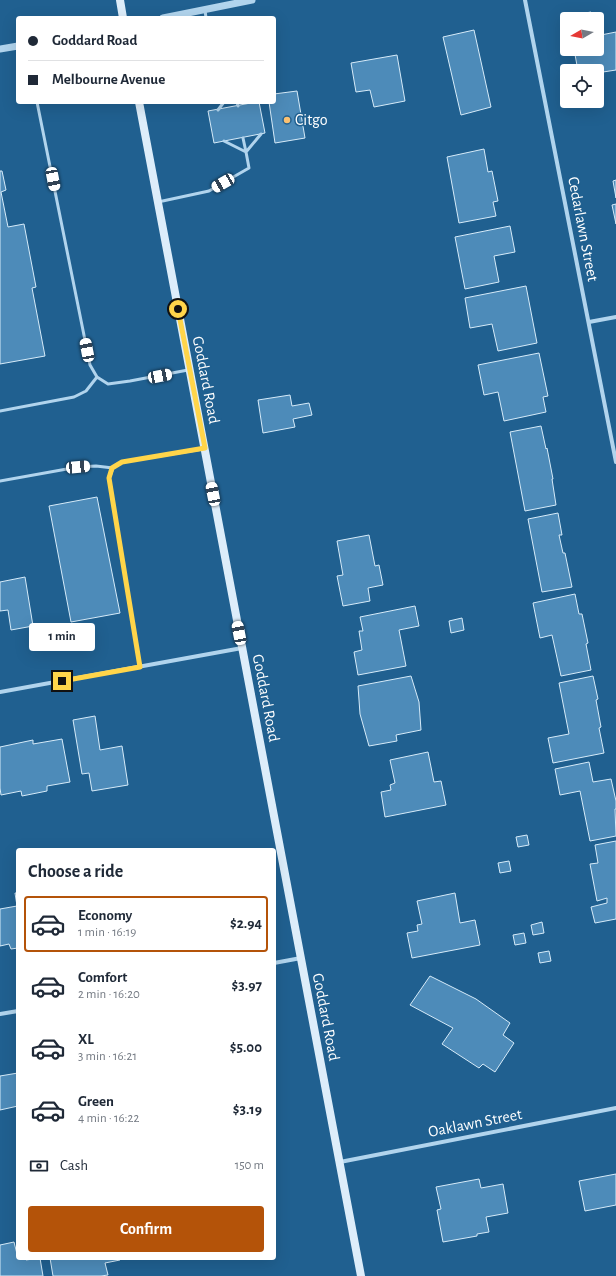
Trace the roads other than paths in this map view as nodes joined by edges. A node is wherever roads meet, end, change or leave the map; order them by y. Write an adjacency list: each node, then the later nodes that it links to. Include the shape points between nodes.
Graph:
1 (120, 0): 5 (main road)
2 (252, 0): 4 (street)
3 (525, 0): 20 (street, Cedarlawn Street)
4 (205, 9): 6 (street); 7 (lane)
5 (123, 16)
6 (172, 16)
7 (206, 16)
8 (16, 46): 9 (street)
9 (0, 50)
10 (37, 104): 22 (lane, via 90,365)
11 (139, 104): 18 (main road, Goddard Road)
12 (222, 104): 13 (lane)
13 (218, 110)
14 (261, 134): 17 (lane)
15 (243, 138): 17 (lane)
16 (224, 142): 17 (lane)
17 (246, 152): 18 (lane, via 249,168 209,191)
18 (158, 202): 21 (main road, Goddard Road)
19 (616, 317): 20 (street)
20 (589, 322): 25 (street, Cedarlawn Street)
21 (190, 370): 22 (lane, via 108,384); 24 (main road, Goddard Road)
22 (96, 377): 23 (lane, via 86,391 74,397)
23 (0, 411)
24 (205, 448): 26 (lane, via 122,462); 28 (main road, Goddard Road)
25 (616, 462)
26 (112, 468): 27 (lane, via 78,467); 29 (lane, via 109,478)
27 (0, 481)
28 (242, 648): 29 (street); 31 (main road, Goddard Road)
29 (140, 667): 30 (street)
30 (0, 692)
31 (301, 958): 32 (street); 36 (main road, Goddard Road)
32 (276, 963)
33 (16, 1011): 34 (street)
34 (0, 1014)
35 (616, 1108): 36 (street, Oaklawn Street)
36 (340, 1162): 37 (main road, Goddard Road)
37 (361, 1276)

